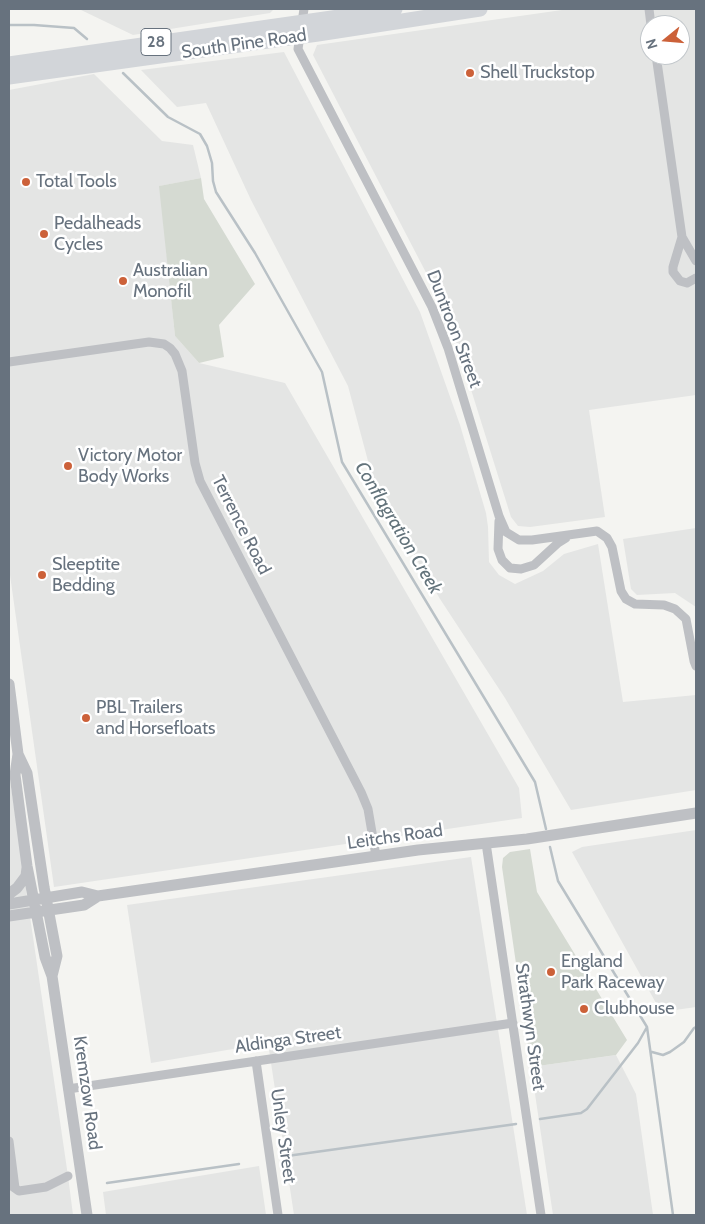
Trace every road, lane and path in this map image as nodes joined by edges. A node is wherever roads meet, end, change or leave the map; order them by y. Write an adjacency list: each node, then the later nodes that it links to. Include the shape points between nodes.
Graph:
1 (395, 9): 3 (highway, South Pine Road / 28)
2 (480, 9): 3 (highway, South Pine Road / 28)
3 (302, 22): 4 (highway, South Pine Road / 28); 6 (highway, South Pine Road / 28); 11 (street, Duntroon Street, via 298,49 432,307 448,348)
4 (9, 64)
5 (657, 65): 7 (street)
6 (9, 77)
7 (682, 238): 8 (street); 9 (street, via 673,272 680,282)
8 (696, 261)
9 (696, 278)
10 (9, 362): 20 (street, Terrence Road, via 149,342 164,344 175,354 182,371 200,481 361,792 368,809)
11 (499, 516): 13 (street, Duntroon Street, via 506,532 519,540); 14 (street, via 498,549 502,560 510,568)
12 (573, 535): 13 (street, Duntroon Street); 14 (street, via 558,543); 15 (street, Duntroon Street, via 597,531 607,538 626,599 635,604 664,605 675,609 686,620)
13 (532, 540): 14 (street, via 539,552)
14 (534, 565)
15 (696, 666)
16 (9, 684): 17 (street, Kremzow Road)
17 (18, 754): 21 (street, Kremzow Road, via 14,775); 24 (street, Kremzow Road, via 27,773)
18 (696, 813): 19 (street, Leitchs Road)
19 (486, 843): 20 (street, Leitchs Road); 31 (street, Strathwyn Street)
20 (376, 856): 23 (street, Leitchs Road)
21 (28, 866): 22 (street, via 26,876); 25 (street, Kremzow Road)
22 (9, 894)
23 (98, 896): 24 (street, Leitchs Road, via 82,892); 27 (street, Leitchs Road, via 84,905)
24 (47, 898): 25 (street, Leitchs Road); 27 (street, Kremzow Road)
25 (34, 900): 26 (street, Leitchs Road); 28 (street, Kremzow Road)
26 (9, 904)
27 (49, 910): 28 (street, Leitchs Road); 30 (street, Kremzow Road, via 57,956)
28 (37, 912): 29 (street, Leitchs Road); 30 (street, Kremzow Road)
29 (9, 916)
30 (52, 976): 33 (street, Kremzow Road)
31 (513, 1023): 32 (street, Aldinga Street); 39 (street, Strathwyn Street)
32 (256, 1061): 33 (street, Aldinga Street); 38 (street, Unley Street)
33 (68, 1089): 37 (street, Kremzow Road)
34 (9, 1142): 36 (street)
35 (68, 1176): 36 (street, via 46,1187 18,1191)
36 (12, 1186)
37 (87, 1215)
38 (278, 1215)
39 (541, 1215)

